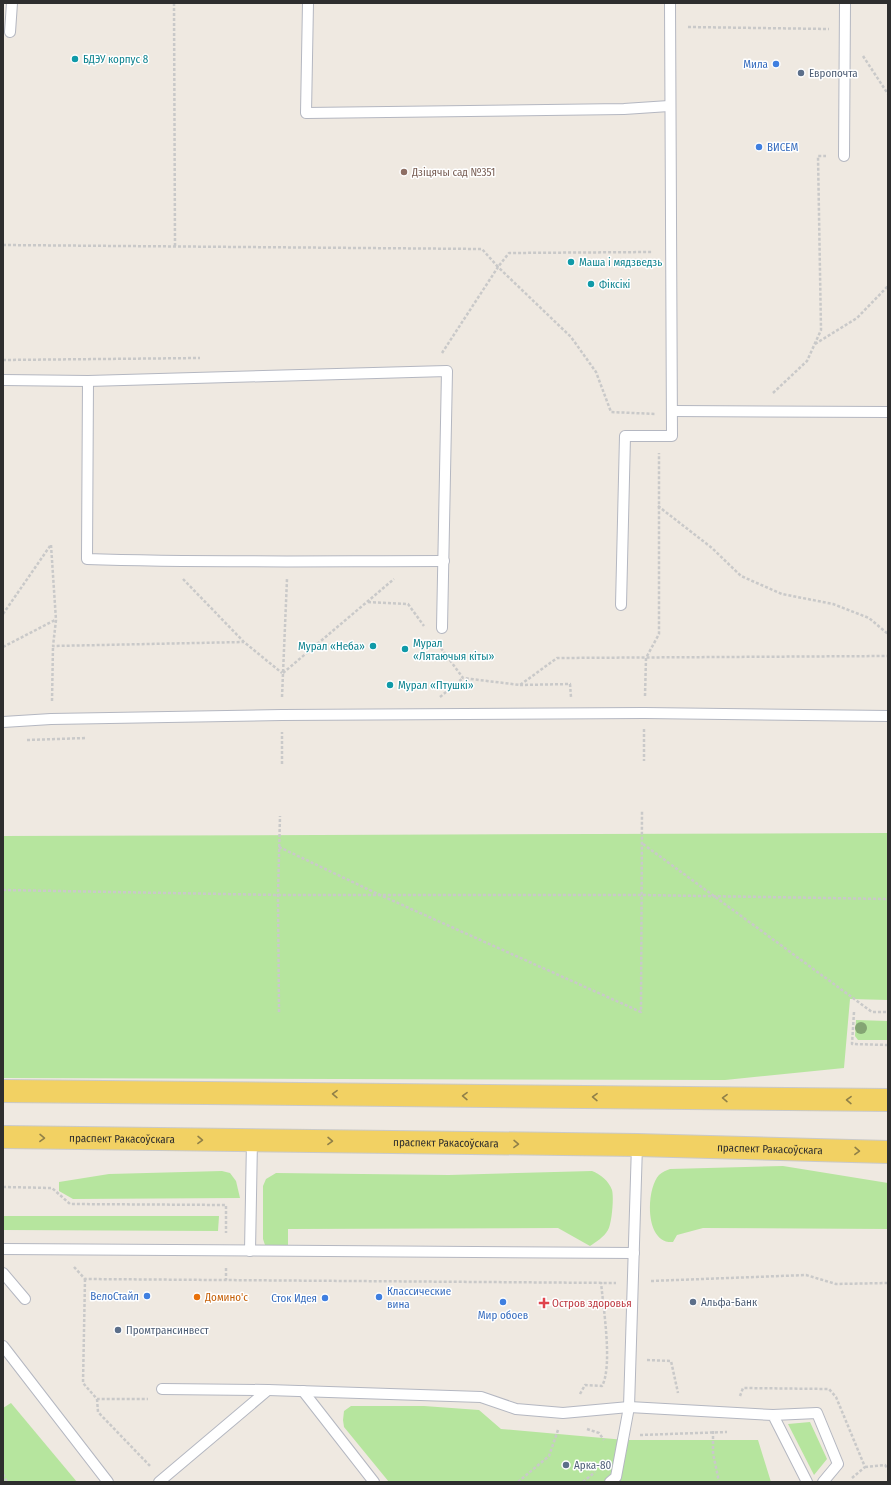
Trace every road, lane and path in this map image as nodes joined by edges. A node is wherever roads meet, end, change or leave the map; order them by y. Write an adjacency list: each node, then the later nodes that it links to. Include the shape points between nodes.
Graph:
1 (12, 3): 8 (lane)
2 (174, 3): 13 (path)
3 (308, 3): 10 (lane, via 306,113 624,109)
4 (670, 3): 6 (lane)
5 (845, 3): 7 (lane)
6 (670, 27): 7 (path); 10 (lane)
7 (845, 29): 9 (path); 11 (lane)
8 (10, 32)
9 (888, 94)
10 (669, 106): 23 (lane)
11 (844, 155): 17 (path, via 818,156 821,330)
12 (3, 245): 13 (path)
13 (175, 246): 15 (path, via 482,249)
14 (653, 252): 15 (path, via 509,252)
15 (498, 267): 18 (path); 23 (path, via 571,337 596,372 611,412 660,414)
16 (888, 286): 17 (path, via 857,318)
17 (815, 344): 24 (path, via 808,361)
18 (440, 356)
19 (201, 358): 20 (path)
20 (3, 360)
21 (3, 380): 22 (lane)
22 (88, 381): 29 (lane, via 447,371); 30 (lane, via 87,559)
23 (673, 410): 24 (lane); 26 (lane, via 672,436)
24 (754, 411): 25 (lane)
25 (888, 412)
26 (659, 436): 27 (path); 33 (lane, via 625,436)
27 (658, 506): 38 (path, via 712,548 741,576 782,594 833,604 868,618); 44 (path, via 660,634)
28 (416, 561): 29 (lane); 31 (lane); 32 (path)
29 (444, 561): 37 (lane)
30 (165, 562): 31 (lane); 40 (path)
31 (287, 563): 45 (path)
32 (368, 602): 36 (path, via 408,604); 45 (path)
33 (621, 605)
34 (3, 614): 35 (path, via 51,545)
35 (56, 620): 41 (path); 42 (path)
36 (426, 628)
37 (442, 628)
38 (888, 634)
39 (435, 641): 47 (path, via 463,678)
40 (244, 642): 41 (path); 45 (path)
41 (53, 646): 51 (path)
42 (3, 647)
43 (888, 656): 44 (path)
44 (646, 658): 46 (path); 47 (path, via 557,658)
45 (283, 673): 49 (path)
46 (646, 683)
47 (520, 685): 48 (path, via 570,684)
48 (572, 713): 49 (lane); 50 (lane)
49 (282, 715): 51 (lane); 53 (path)
50 (888, 716)
51 (51, 719): 52 (lane)
52 (3, 722)
53 (282, 764)
54 (642, 811): 56 (path)
55 (280, 816): 57 (path)
56 (642, 844): 61 (path); 62 (path)
57 (280, 847): 59 (path); 60 (path)
58 (3, 890): 59 (path)
59 (278, 895): 60 (path); 64 (path)
60 (380, 895): 61 (path); 61 (path, via 641,1012)
61 (641, 895): 62 (path)
62 (717, 897): 63 (path); 66 (path, via 872,1012)
63 (888, 899)
64 (279, 1012)
65 (854, 1012): 67 (path, via 852,1044)
66 (888, 1012)
67 (888, 1045)
68 (3, 1091): 69 (main road, one-way to 68)
69 (888, 1100)
70 (3, 1137): 71 (main road, праспект Ракасоўскага, one-way to 71)
71 (252, 1140): 72 (main road, праспект Ракасоўскага, one-way to 72); 77 (lane)
72 (637, 1145): 73 (main road, праспект Ракасоўскага, one-way to 73); 78 (lane)
73 (888, 1152)
74 (3, 1187): 76 (path, via 52,1188 70,1204 226,1205)
75 (3, 1249): 76 (lane)
76 (226, 1250): 77 (lane); 82 (path)
77 (250, 1250): 78 (lane)
78 (634, 1252): 84 (lane)
79 (72, 1264): 81 (path)
80 (3, 1273): 86 (lane)
81 (85, 1279): 82 (path); 93 (path, via 83,1383)
82 (226, 1280): 83 (path)
83 (601, 1282): 84 (path); 96 (path, via 607,1353 605,1380 602,1386 585,1385 577,1399 566,1406)
84 (632, 1283): 85 (path, via 806,1276 836,1284); 95 (lane)
85 (888, 1283)
86 (25, 1299)
87 (3, 1346): 111 (lane)
88 (644, 1359): 92 (path, via 671,1361)
89 (162, 1389): 90 (lane)
90 (268, 1390): 91 (lane); 112 (lane)
91 (303, 1391): 96 (lane, via 481,1397 516,1409); 113 (lane)
92 (679, 1398)
93 (97, 1399): 94 (path); 106 (path, via 98,1412 147,1464)
94 (135, 1399)
95 (629, 1407): 96 (lane); 97 (lane); 116 (lane, via 616,1477)
96 (563, 1413): 98 (path)
97 (773, 1415): 118 (lane); 119 (lane, via 817,1413 838,1464)
98 (558, 1428): 99 (path); 114 (path, via 549,1456)
99 (565, 1429)
100 (586, 1429): 104 (path, via 599,1433)
101 (713, 1432): 102 (path); 103 (path); 117 (path, via 713,1453)
102 (735, 1432)
103 (637, 1435)
104 (606, 1444)
105 (865, 1467): 108 (path, via 885,1465)
106 (154, 1468)
107 (598, 1469): 115 (path)
108 (888, 1469)
109 (3, 1474): 110 (path)
110 (7, 1482)
111 (108, 1482)
112 (159, 1482)
113 (374, 1482)
114 (518, 1482)
115 (583, 1482)
116 (610, 1482)
117 (719, 1482)
118 (807, 1482)
119 (823, 1482)

